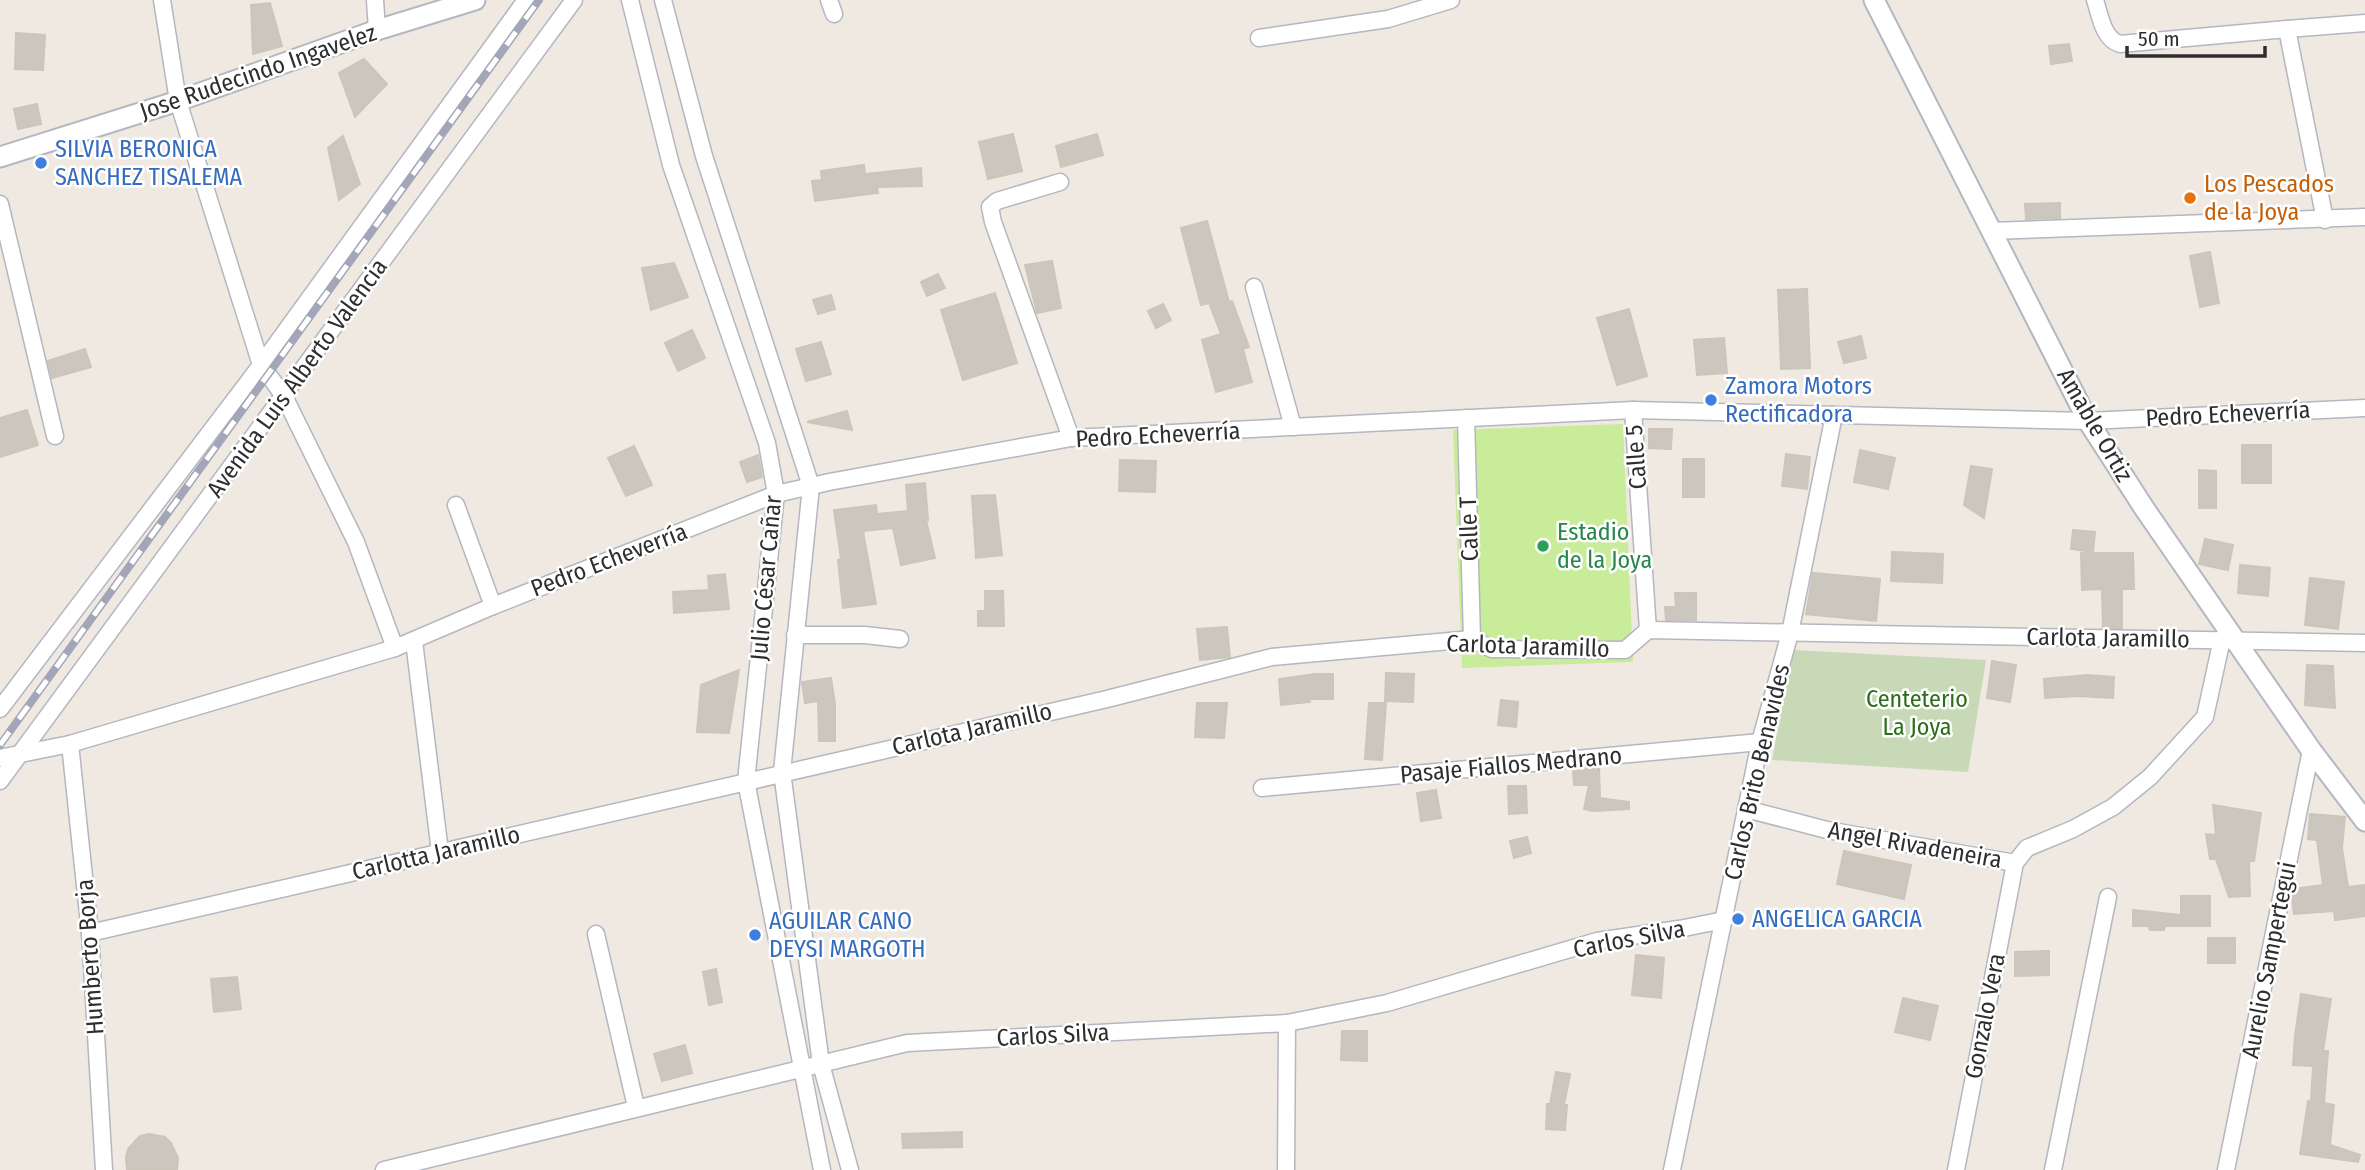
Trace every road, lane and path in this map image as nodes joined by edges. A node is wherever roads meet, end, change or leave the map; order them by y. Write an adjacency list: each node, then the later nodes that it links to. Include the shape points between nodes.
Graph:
1 (162, 0): 15 (street)
2 (375, 0): 13 (street)
3 (526, 0): 23 (street)
4 (574, 0): 24 (street, Avenida Luis Alberto Valencia)
5 (630, 0): 34 (street, Julio César Cañar, via 671,165 767,443)
6 (663, 0): 33 (street, Julio César Cañar, via 704,156)
7 (1451, 0): 14 (street, via 1388,19)
8 (1874, 0): 21 (street, Amable Ortiz)
9 (2095, 0): 12 (street, via 2106,33 2120,44)
10 (464, 2): 13 (street, Jose Rudecindo Ingavelez)
11 (2365, 23): 12 (street)
12 (2287, 29): 20 (street)
13 (377, 30): 15 (street, Jose Rudecindo Ingavelez)
14 (1259, 38)
15 (178, 101): 16 (street, Jose Rudecindo Ingavelez); 23 (street)
16 (0, 157)
17 (1060, 182): 32 (street, via 990,207)
18 (0, 204): 31 (street)
19 (2365, 217): 20 (street)
20 (2325, 220): 21 (street)
21 (1991, 231): 29 (street, Amable Ortiz)
22 (1254, 287): 30 (street)
23 (261, 366): 24 (street); 46 (street)
24 (284, 396): 45 (street, via 356,542); 50 (street, Avenida Luis Alberto Valencia)
25 (2365, 408): 29 (street, Pedro Echeverría)
26 (1633, 410): 27 (street, Pedro Echeverría); 28 (street, Pedro Echeverría); 37 (street, Calle 5)
27 (1834, 415): 29 (street, Pedro Echeverría); 38 (street, Carlos Brito Benavides)
28 (1466, 418): 30 (street, Pedro Echeverría); 41 (street, Calle T)
29 (2088, 421): 42 (street, Amable Ortiz)
30 (1293, 427): 32 (street, Pedro Echeverría)
31 (55, 436)
32 (1071, 438): 33 (street, Pedro Echeverría)
33 (811, 486): 34 (street, Pedro Echeverría); 39 (street, Julio César Cañar)
34 (776, 494): 36 (street, Pedro Echeverría); 54 (street, Julio César Cañar)
35 (456, 505): 36 (street)
36 (493, 606): 43 (street, Pedro Echeverría)
37 (1648, 630): 38 (street, Carlota Jaramillo); 41 (street, Carlota Jaramillo, via 1625,650 1492,649)
38 (1790, 633): 42 (street, Carlota Jaramillo); 47 (street, Carlos Brito Benavides)
39 (795, 635): 40 (street); 52 (street, Julio César Cañar)
40 (900, 639)
41 (1472, 639): 52 (street, Carlota Jaramillo, via 1272,657)
42 (2228, 640): 44 (street, Carlota Jaramillo); 49 (street, Amable Ortiz); 59 (street, Angel Rivadeneira, via 2205,717 2157,769 2113,807 2073,830 2027,848)
43 (414, 641): 45 (street, Pedro Echeverría); 58 (street)
44 (2365, 643)
45 (395, 648): 48 (street, Pedro Echeverría)
46 (0, 709)
47 (1760, 742): 55 (street, Pasaje Fiallos Medrano); 56 (street, Carlos Brito Benavides)
48 (70, 744): 50 (street, Pedro Echeverría); 62 (street, Humberto Borja)
49 (2311, 750): 57 (street, Amable Ortiz); 76 (street, Aurelio Sampertegui)
50 (20, 755): 51 (street, Pedro Echeverría); 53 (street, Avenida Luis Alberto Valencia)
51 (0, 758)
52 (782, 772): 54 (street, Carlotta Jaramillo); 65 (street, Julio César Cañar)
53 (0, 781)
54 (746, 781): 58 (street, Carlotta Jaramillo); 66 (street, Julio César Cañar)
55 (1262, 788)
56 (1746, 809): 59 (street, Angel Rivadeneira, via 1827,830); 61 (street, Carlos Brito Benavides)
57 (2365, 821)
58 (440, 852): 62 (street, Carlotta Jaramillo)
59 (2015, 863): 74 (street, Gonzalo Vera)
60 (2108, 897): 75 (street)
61 (1724, 920): 64 (street, Carlos Silva, via 1597,941 1387,1003); 73 (street, Carlos Brito Benavides)
62 (90, 933): 68 (street, Humberto Borja)
63 (596, 934): 67 (street)
64 (1287, 1023): 65 (street, Carlos Silva, via 907,1043); 72 (street)
65 (821, 1064): 66 (street, Carlos Silva); 71 (street, Julio César Cañar)
66 (800, 1069): 67 (street, Carlos Silva); 70 (street, Julio César Cañar)
67 (636, 1107): 69 (street, Carlos Silva)
68 (104, 1170)
69 (384, 1170)
70 (822, 1170)
71 (850, 1170)
72 (1286, 1170)
73 (1672, 1170)
74 (1956, 1170)
75 (2053, 1170)
76 (2226, 1170)

